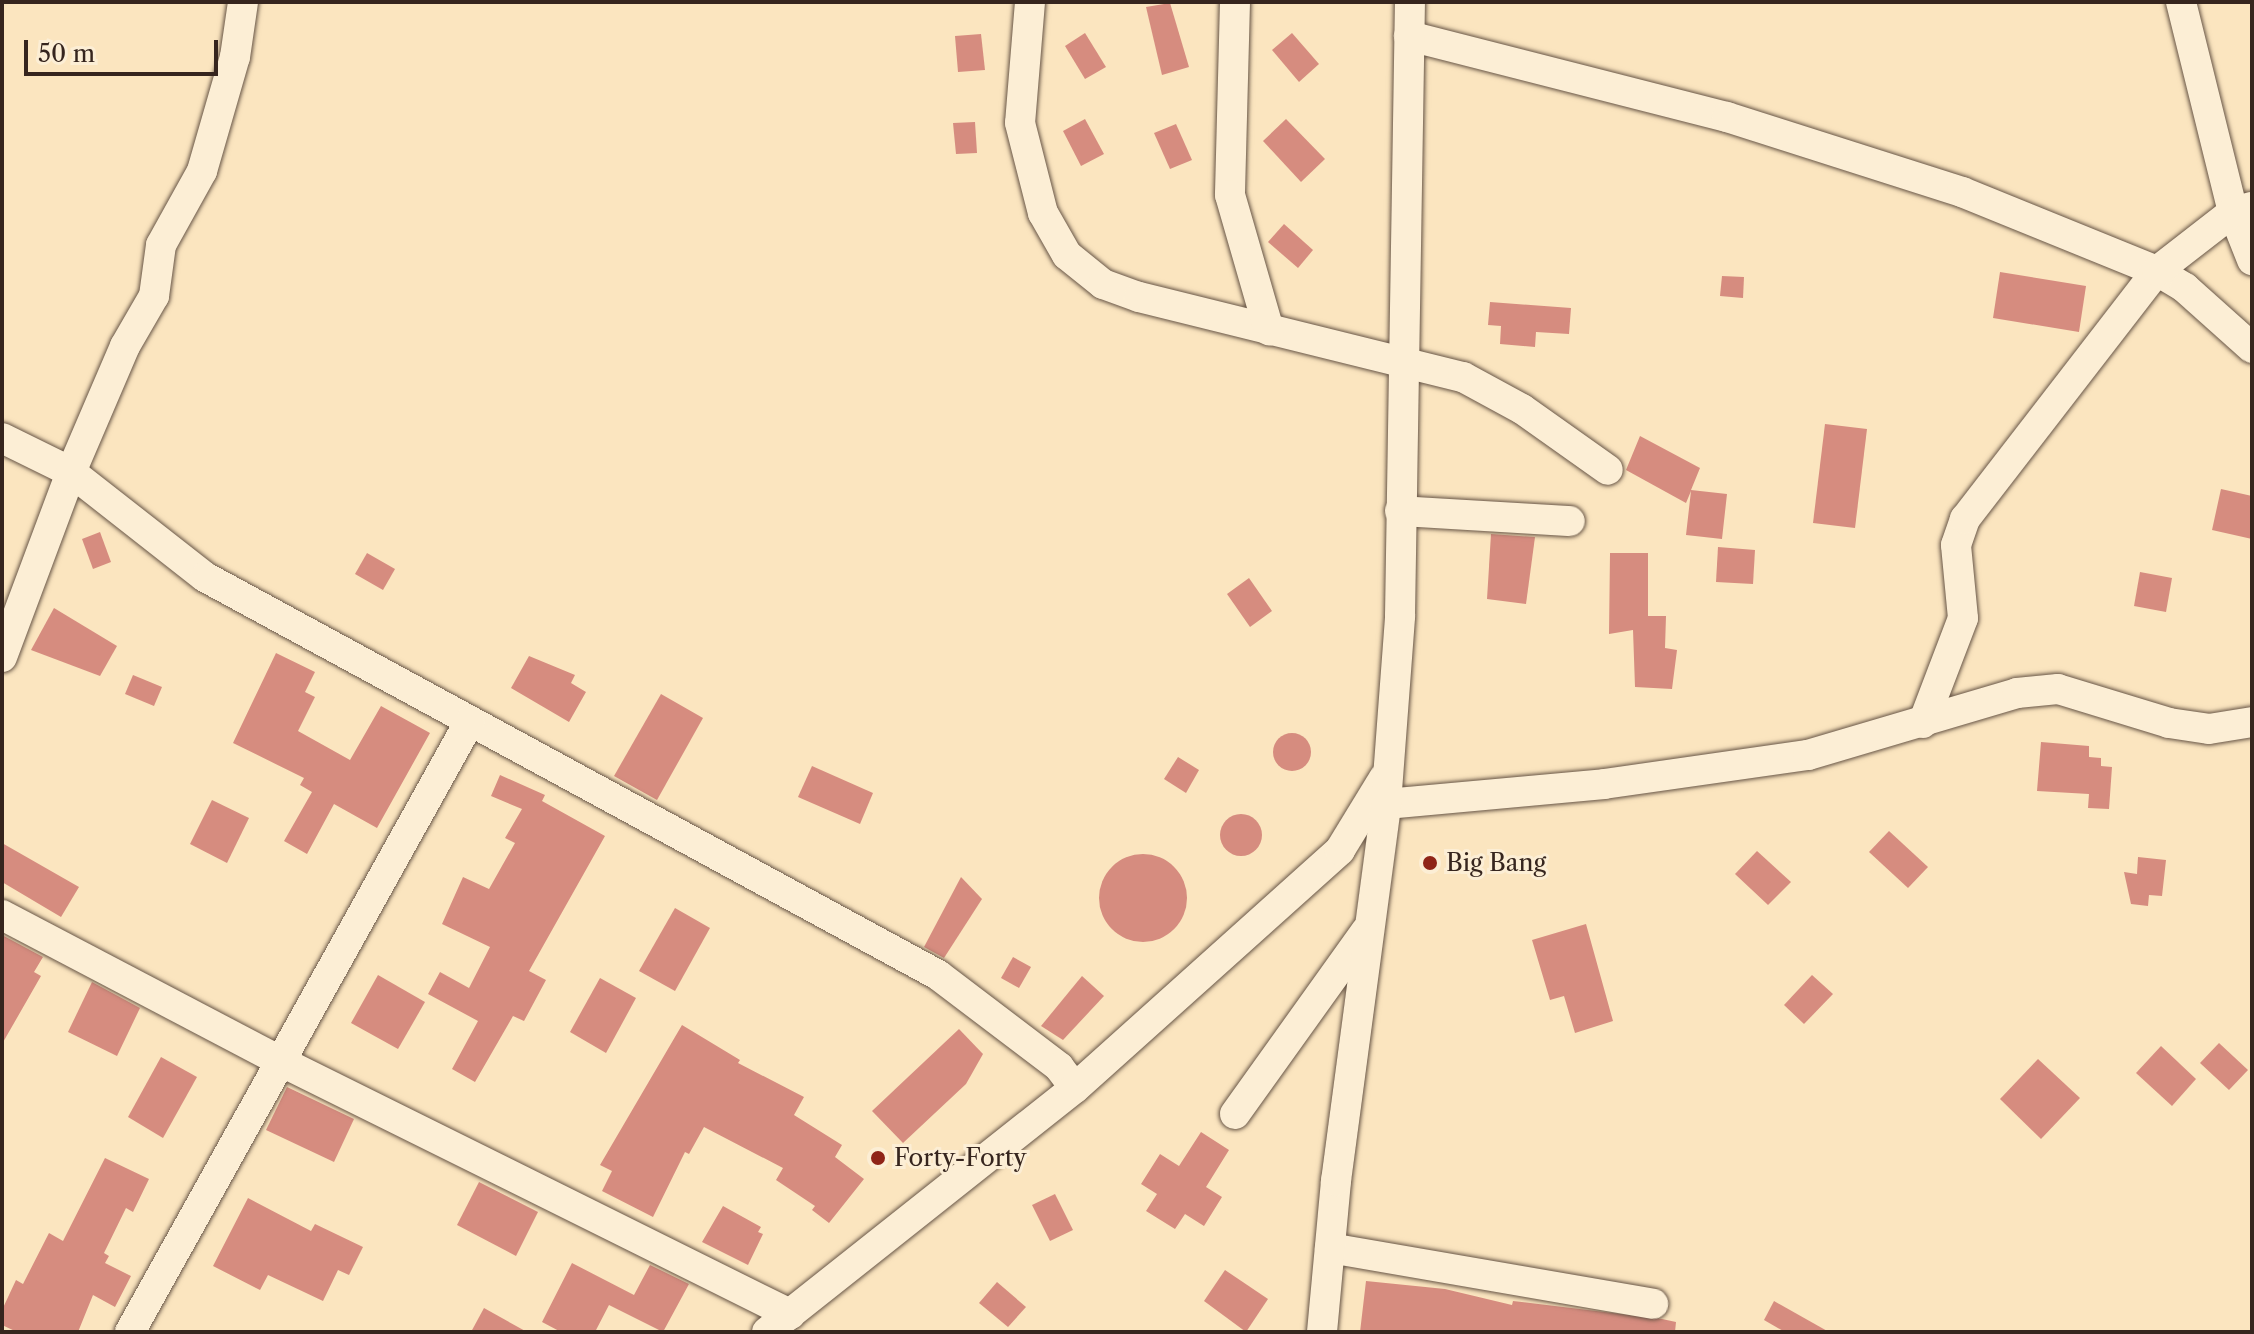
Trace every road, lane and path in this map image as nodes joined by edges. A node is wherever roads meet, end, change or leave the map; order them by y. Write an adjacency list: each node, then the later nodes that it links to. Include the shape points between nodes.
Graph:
1 (243, 2): 15 (street, via 235,57 202,171 161,245 154,296 125,346)
2 (1030, 2): 10 (street, via 1020,123 1043,213 1067,255 1103,284)
3 (1235, 2): 10 (street, via 1230,195)
4 (1410, 2): 6 (street)
5 (2181, 2): 7 (street)
6 (1409, 36): 9 (street, via 1742,122 1962,192); 12 (street)
7 (2243, 210): 8 (street); 9 (street)
8 (2252, 260)
9 (2157, 271): 11 (street, via 2185,288); 21 (street, via 1965,519 1956,545 1963,618)
10 (1269, 330): 12 (street)
11 (2252, 348)
12 (1401, 360): 14 (street, via 1463,377 1522,409); 16 (street)
13 (2, 438): 15 (street)
14 (1608, 470)
15 (71, 472): 18 (street); 19 (street, via 205,577)
16 (1400, 511): 17 (street); 22 (street, via 1400,616)
17 (1570, 521)
18 (2, 657)
19 (470, 721): 26 (street); 27 (street, via 938,975 1059,1067)
20 (2252, 722): 21 (street, via 2209,729 2169,723 2058,689 2017,693)
21 (1923, 723): 23 (street, via 1808,755 1604,784)
22 (1389, 770): 23 (street); 27 (street, via 1340,850)
23 (1386, 804): 25 (street)
24 (2, 915): 26 (street)
25 (1369, 926): 28 (street); 29 (street)
26 (278, 1060): 31 (street); 32 (street)
27 (1075, 1088): 31 (street)
28 (1235, 1114)
29 (1330, 1248): 30 (street); 33 (street)
30 (1653, 1304)
31 (778, 1323)
32 (130, 1332)
33 (1322, 1332)

